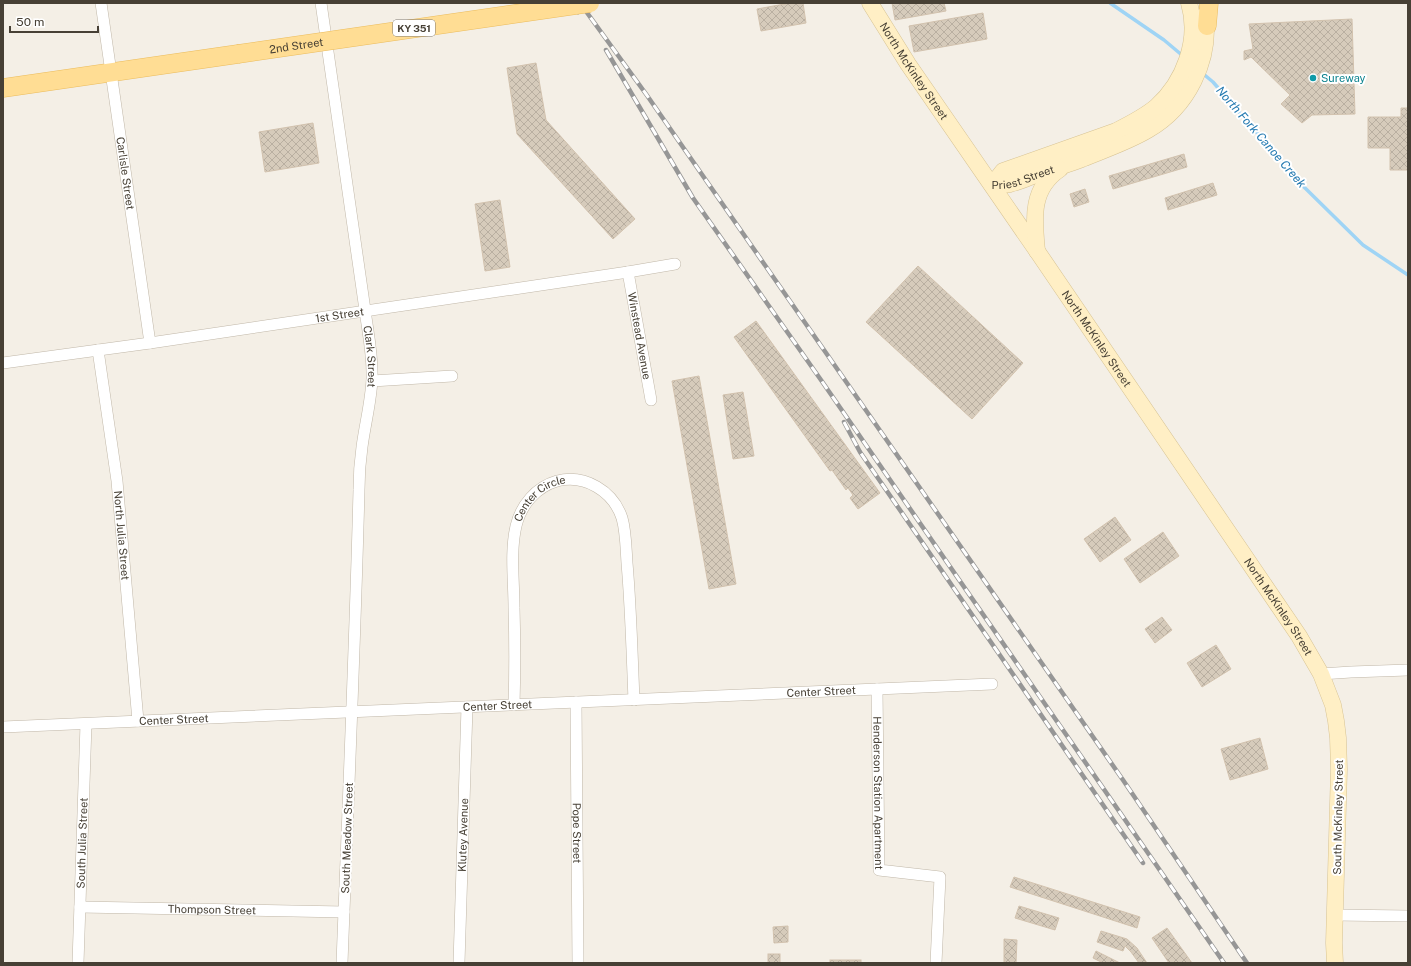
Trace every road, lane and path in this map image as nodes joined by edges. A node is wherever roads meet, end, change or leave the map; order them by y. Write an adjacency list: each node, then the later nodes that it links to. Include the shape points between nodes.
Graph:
1 (101, 3): 9 (street, Carlisle Street)
2 (321, 3): 17 (street, Clark Street)
3 (590, 3): 9 (main road, 2nd Street / KY 351, bridge)
4 (870, 3): 13 (street, North McKinley Street, via 908,64)
5 (1189, 3): 8 (street, Priest Street)
6 (1204, 3): 8 (street, Priest Street)
7 (1209, 3): 8 (main road)
8 (1202, 32): 11 (street, Priest Street, via 1189,54)
9 (110, 73): 10 (main road, 2nd Street / KY 351); 18 (street, Carlisle Street)
10 (3, 88)
11 (1180, 91): 12 (street, Priest Street, via 1175,109 1163,121 1133,138); 13 (street, Priest Street, via 1116,131 1003,171)
12 (1067, 164): 13 (street, Priest Street, via 1009,184); 14 (street, via 1047,180 1036,201)
13 (992, 185): 14 (street, North McKinley Street)
14 (1037, 250): 25 (street, North McKinley Street, via 1295,630)
15 (675, 264): 16 (street, 1st Street)
16 (628, 272): 17 (street, 1st Street); 23 (street, Winstead Avenue)
17 (366, 310): 18 (street, 1st Street); 22 (street, Clark Street)
18 (150, 343): 19 (street, 1st Street)
19 (98, 350): 20 (street, 1st Street); 33 (street, North Julia Street, via 117,481)
20 (3, 363)
21 (452, 376): 22 (street)
22 (372, 381): 32 (street, Clark Street, via 359,474)
23 (651, 400)
24 (1408, 670): 25 (street)
25 (1321, 674): 38 (street, South McKinley Street, via 1333,705 1338,738)
26 (992, 684): 27 (street, Center Street)
27 (877, 689): 28 (street, Center Street); 44 (street, Henderson Station Apartment, via 879,870 940,877)
28 (634, 700): 29 (street, Center Street); 30 (street, Center Circle, via 629,582 622,518 602,490 581,480 569,480 548,484 531,497 522,510 516,526 513,564)
29 (576, 702): 30 (street, Center Street); 43 (street, Pope Street)
30 (514, 705): 31 (street, Center Street)
31 (467, 707): 32 (street, Center Street); 42 (street, Klutey Avenue)
32 (351, 712): 33 (street, Center Street); 37 (street, South Meadow Street)
33 (138, 721): 34 (street, Center Street)
34 (86, 724): 35 (street, Center Street); 36 (street, South Julia Street)
35 (3, 727)
36 (80, 907): 37 (street, Thompson Street); 40 (street, South Julia Street)
37 (344, 912): 41 (street, South Meadow Street)
38 (1336, 915): 39 (street); 45 (street, South McKinley Street)
39 (1408, 916)
40 (78, 963)
41 (342, 963)
42 (459, 963)
43 (578, 963)
44 (936, 963)
45 (1335, 963)

